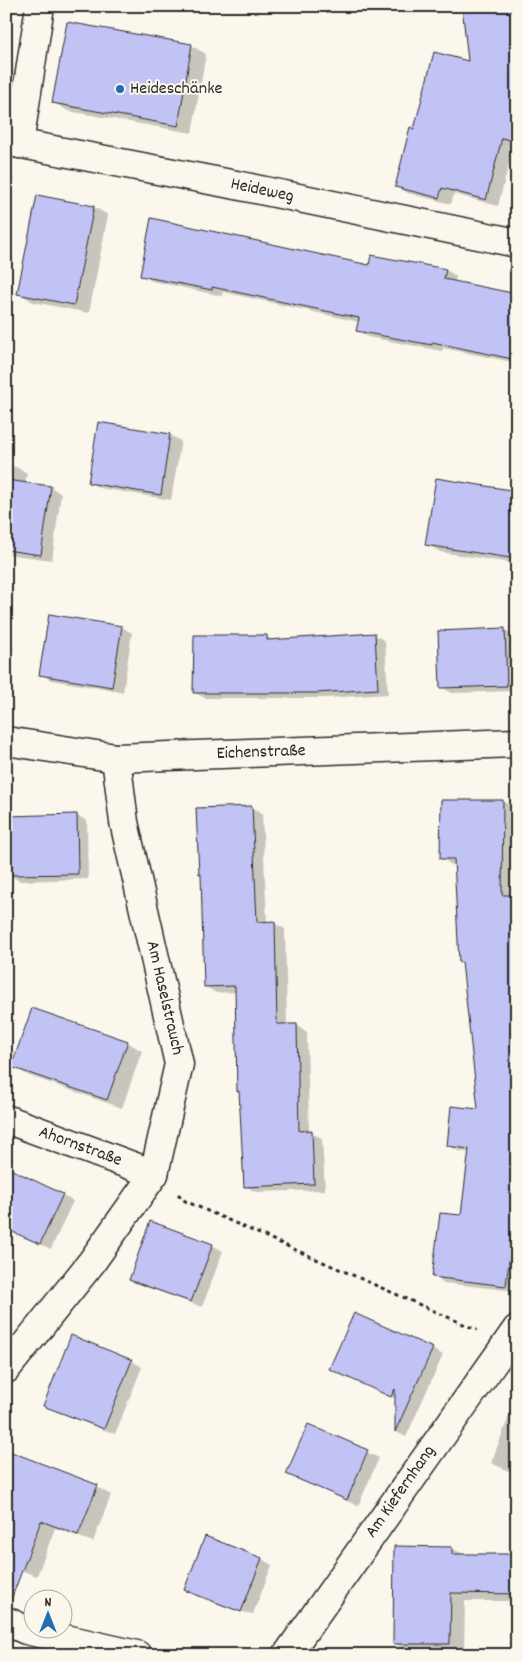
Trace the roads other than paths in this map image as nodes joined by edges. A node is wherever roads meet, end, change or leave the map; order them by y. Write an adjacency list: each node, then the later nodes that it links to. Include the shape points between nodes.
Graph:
1 (40, 6): 2 (street)
2 (13, 142): 3 (street, Heideweg)
3 (517, 243)
4 (6, 740): 6 (street, Eichenstraße)
5 (517, 743): 6 (street, Eichenstraße)
6 (116, 758): 8 (street, Am Haselstrauch, via 124,822 179,1064)
7 (6, 1119): 8 (street, Ahornstraße)
8 (154, 1174): 10 (street, Am Haselstrauch, via 91,1263)
9 (511, 1336): 13 (street, Am Kiefernhang)
10 (6, 1369)
11 (6, 1621): 12 (street, via 26,1630)
12 (137, 1655)
13 (287, 1655)

